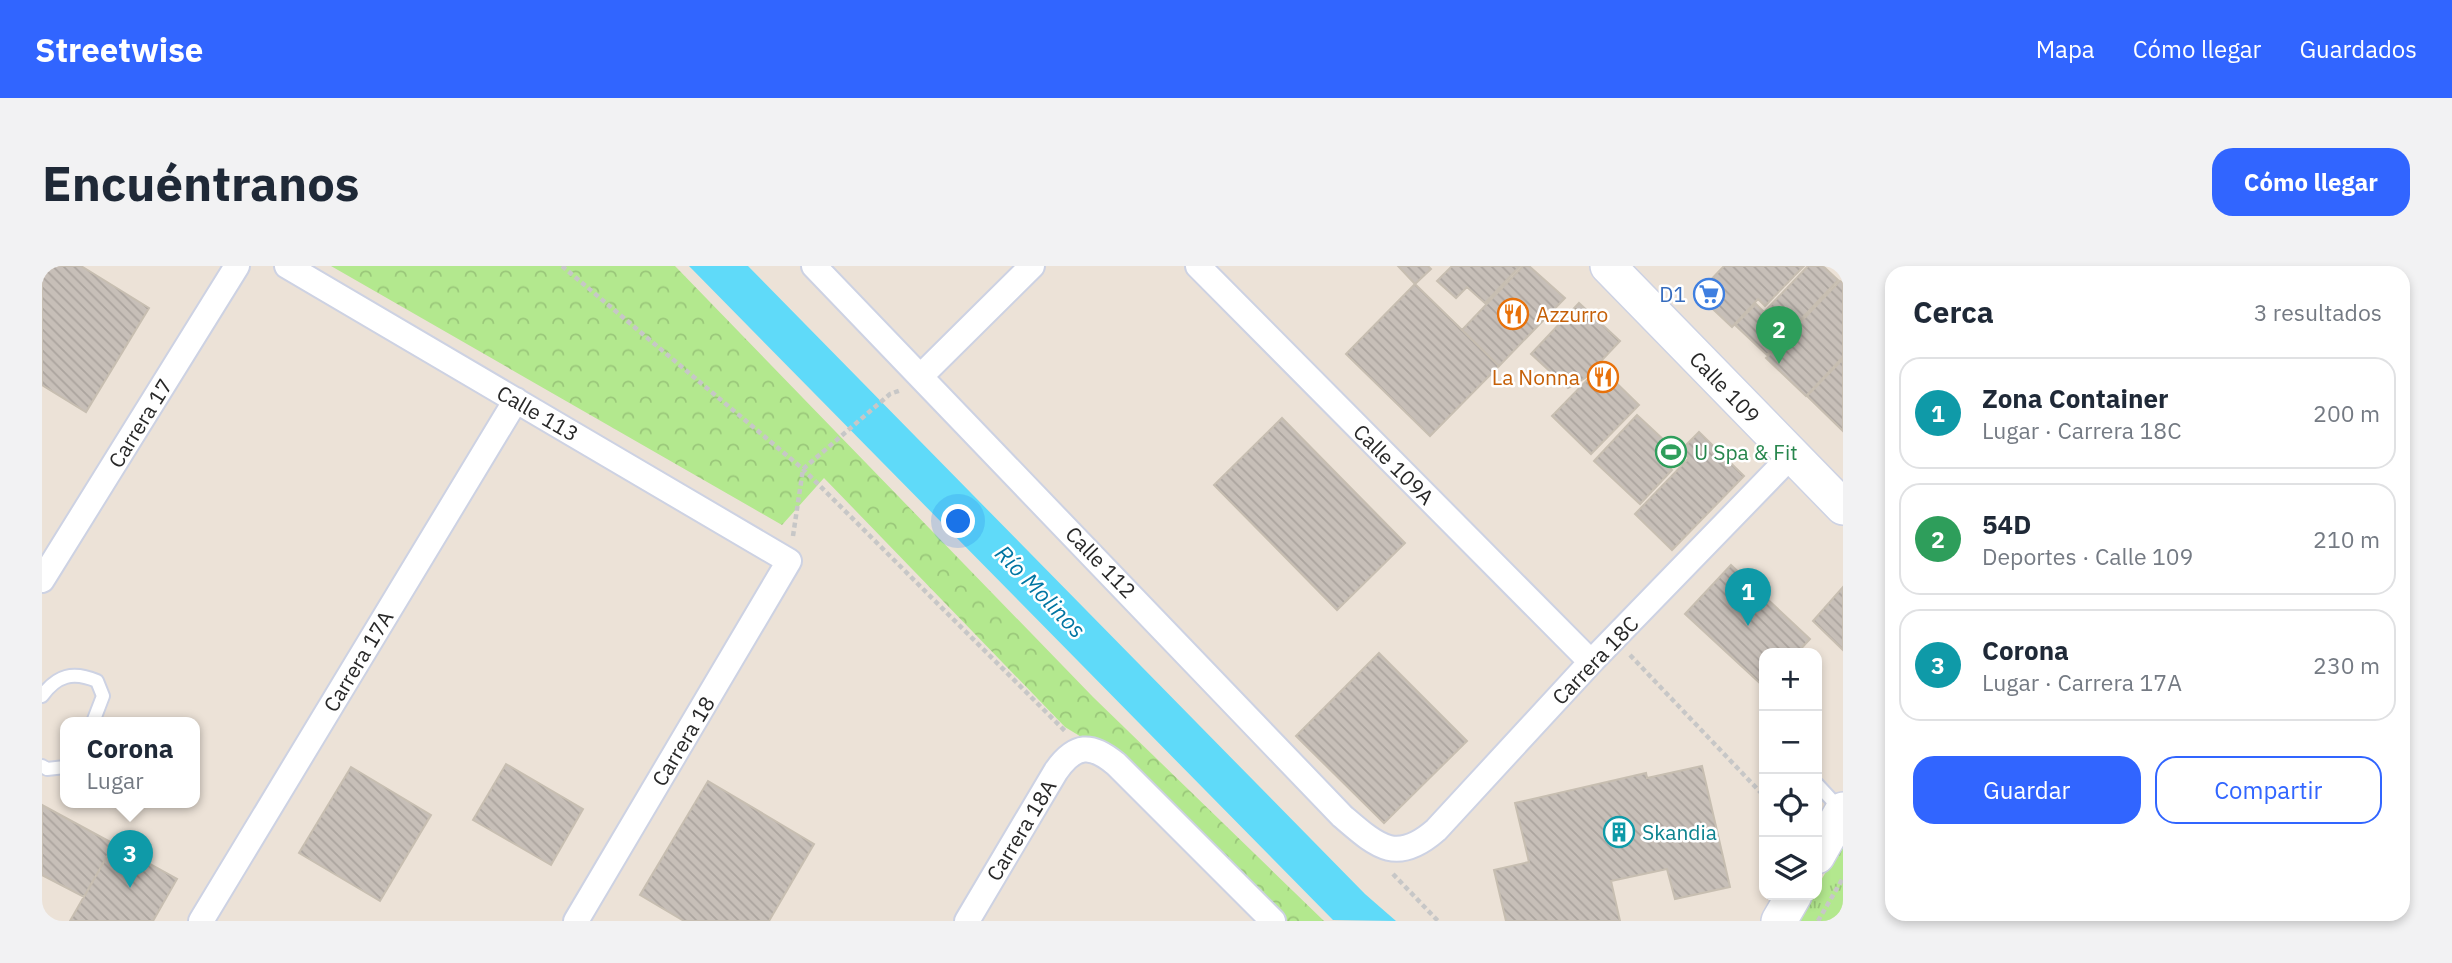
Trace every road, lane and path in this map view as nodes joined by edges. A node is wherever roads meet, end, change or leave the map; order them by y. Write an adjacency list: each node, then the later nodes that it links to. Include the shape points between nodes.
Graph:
1 (237, 266): 15 (street, Carrera 17)
2 (287, 266): 10 (street, Calle 113)
3 (562, 266): 12 (path)
4 (814, 266): 8 (street, Calle 112)
5 (1032, 266): 8 (street)
6 (1198, 266): 17 (street, Calle 109A)
7 (1608, 266): 11 (street, Calle 109)
8 (922, 375): 27 (street, Calle 112, via 1342,816)
9 (890, 394): 12 (path)
10 (516, 400): 14 (street, Calle 113); 30 (street, Carrera 17A)
11 (1791, 456): 13 (street, Calle 109); 16 (street, Carrera 18C)
12 (803, 469): 14 (path); 20 (path)
13 (1843, 507)
14 (789, 561): 31 (street, Carrera 18)
15 (45, 568)
16 (1614, 639): 17 (street, Carrera 18C); 24 (path)
17 (1591, 663): 27 (street, Carrera 18C, via 1436,830 1417,847)
18 (42, 694): 19 (lane, via 62,676 80,674 97,681 103,696)
19 (95, 717)
20 (1083, 748): 32 (street, Carrera 18A, via 1067,756 1056,771); 33 (street, via 1103,752)
21 (42, 766): 22 (lane)
22 (60, 767)
23 (1822, 789): 25 (lane)
24 (1759, 791)
25 (1843, 811): 26 (street)
26 (1822, 847)
27 (1390, 859): 34 (path)
28 (1843, 878): 36 (path)
29 (1791, 900): 35 (street)
30 (201, 921)
31 (576, 921)
32 (967, 921)
33 (1273, 921)
34 (1437, 921)
35 (1779, 921)
36 (1818, 921)

